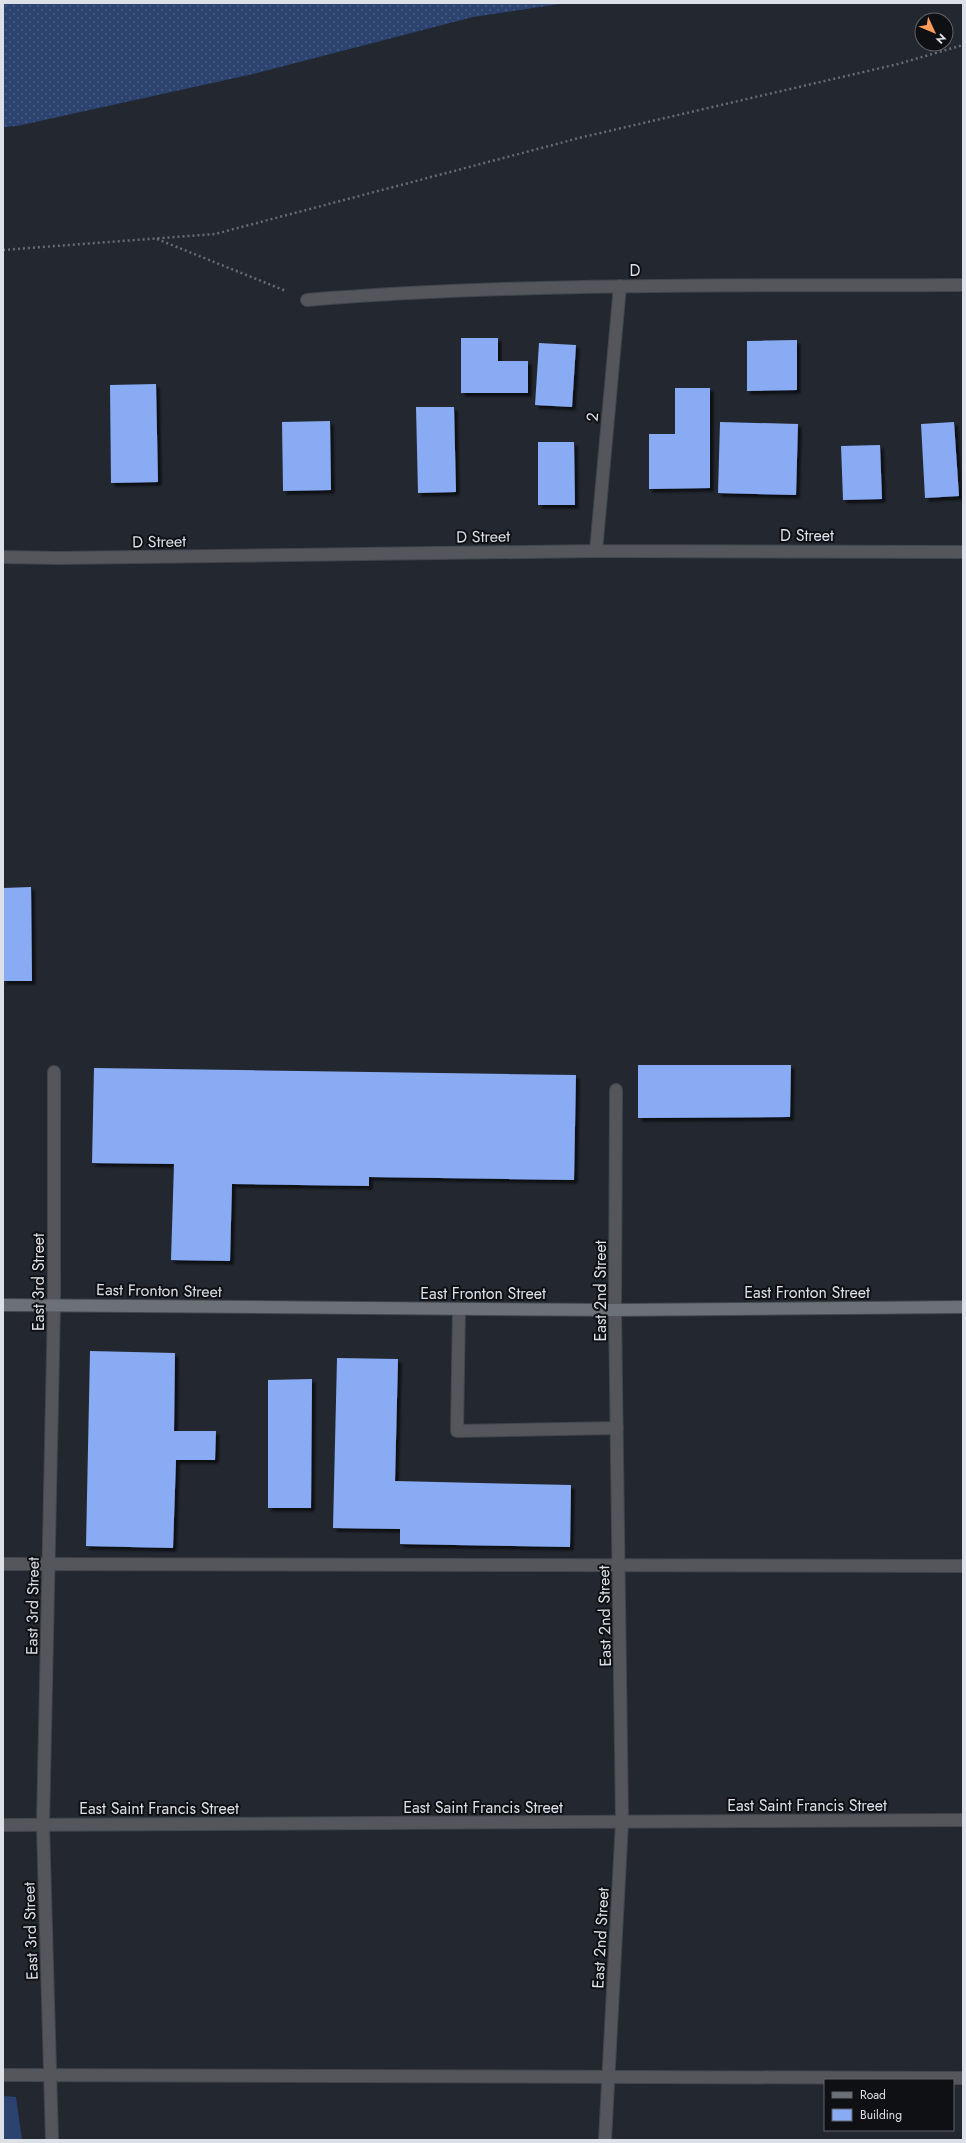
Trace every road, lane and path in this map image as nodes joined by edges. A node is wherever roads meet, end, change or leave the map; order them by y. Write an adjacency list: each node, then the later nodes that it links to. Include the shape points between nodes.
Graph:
1 (963, 45): 2 (path, via 898,64 584,137 215,234)
2 (155, 238): 3 (path); 6 (path)
3 (3, 250)
4 (963, 285): 5 (street, D)
5 (620, 286): 6 (street, D, via 391,293); 7 (street, 2)
6 (307, 300)
7 (596, 550): 8 (street, D Street); 9 (street, D Street)
8 (963, 552)
9 (3, 557)
10 (54, 1072): 13 (street, East 3rd Street)
11 (616, 1090): 16 (street, East 2nd Street)
12 (3, 1305): 13 (main road, East Fronton Street)
13 (54, 1305): 15 (main road, East Fronton Street); 18 (street, East 3rd Street)
14 (963, 1307): 16 (main road, East Fronton Street)
15 (459, 1309): 16 (main road, East Fronton Street); 17 (street, via 457,1431)
16 (615, 1310): 17 (street, East 2nd Street)
17 (617, 1428): 20 (street, East 2nd Street)
18 (49, 1563): 19 (street); 20 (street); 25 (street, East 3rd Street)
19 (3, 1564)
20 (619, 1565): 21 (street); 23 (street, East 2nd Street)
21 (963, 1566)
22 (963, 1820): 23 (street, East Saint Francis Street)
23 (622, 1822): 25 (street, East Saint Francis Street); 28 (street, East 2nd Street)
24 (3, 1825): 25 (street, East Saint Francis Street)
25 (44, 1825): 27 (street, East 3rd Street)
26 (3, 2075): 27 (street)
27 (50, 2076): 28 (street); 30 (street, East 3rd Street)
28 (608, 2077): 29 (street); 31 (street, East 2nd Street)
29 (963, 2078)
30 (52, 2140)
31 (605, 2140)

